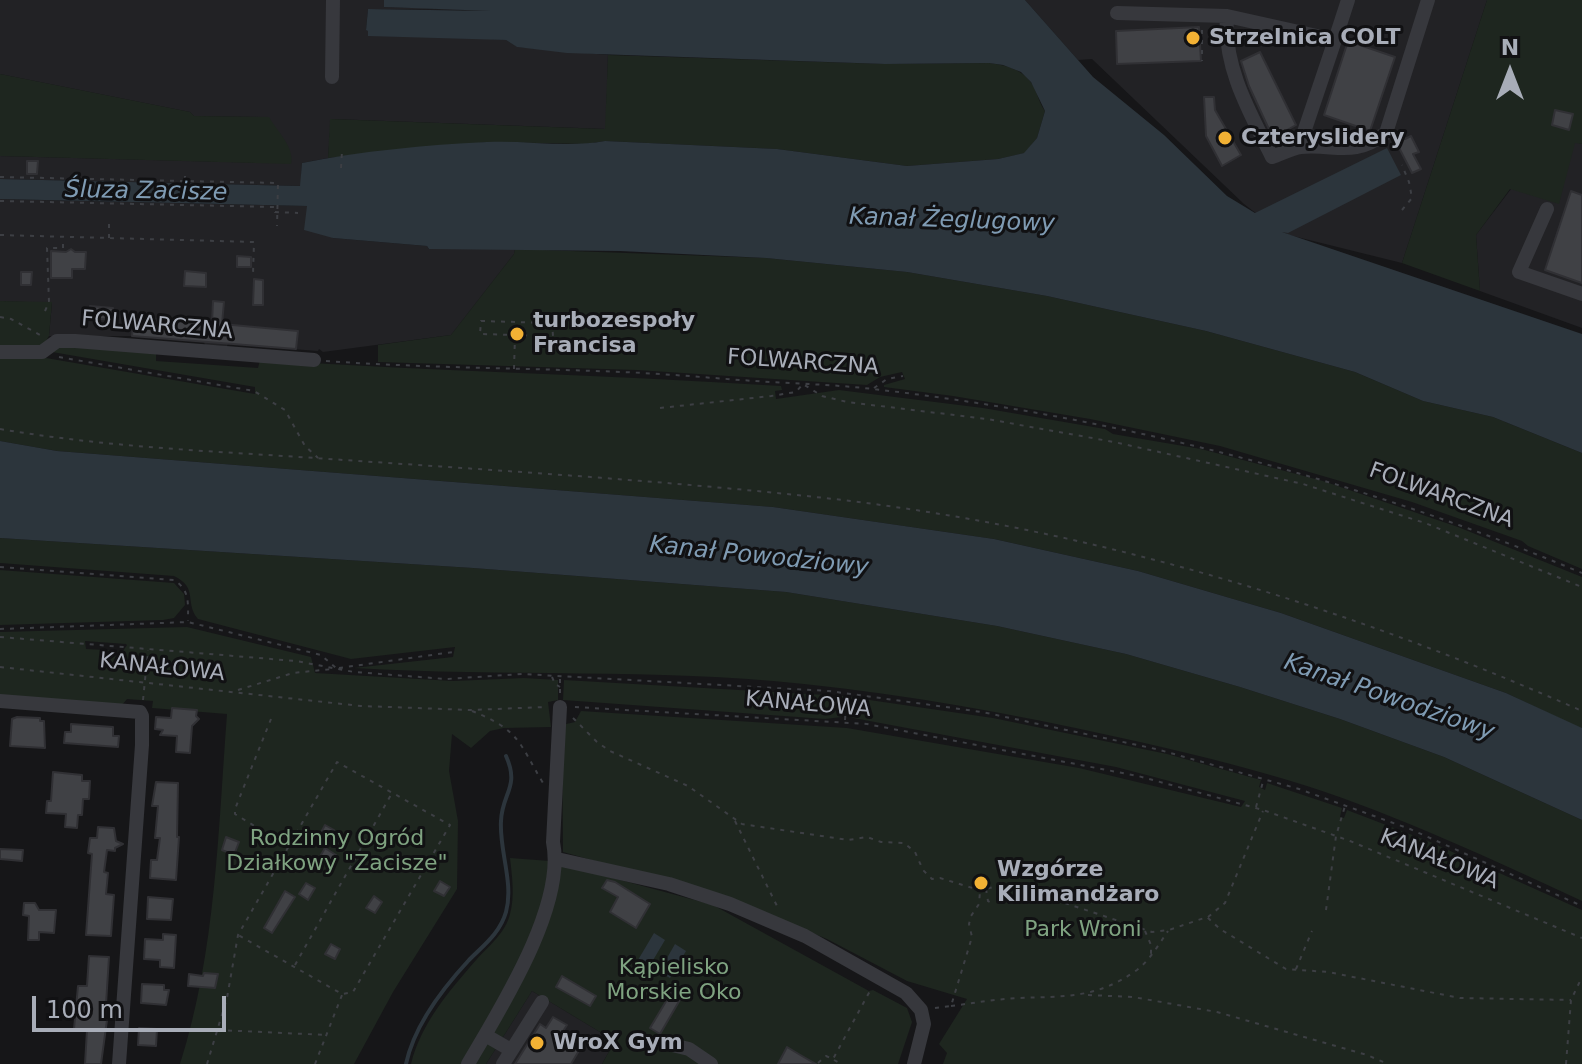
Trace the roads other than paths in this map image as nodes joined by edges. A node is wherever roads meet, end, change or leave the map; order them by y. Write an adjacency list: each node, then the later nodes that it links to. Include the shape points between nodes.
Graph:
1 (333, 0): 7 (street)
2 (1348, 0): 6 (street)
3 (1428, 0): 8 (street, via 1386,133 1348,150)
4 (1117, 13): 5 (street)
5 (1227, 16): 6 (street); 8 (street, via 1230,59 1243,100 1272,157)
6 (1335, 40): 8 (street)
7 (332, 77)
8 (1299, 147)
9 (1547, 209): 10 (street, via 1519,272)
10 (1582, 294)
11 (0, 352): 12 (street, FOLWARCZNA, via 42,352 57,341 75,341)
12 (314, 360)
13 (0, 701): 21 (street, via 140,712)
14 (560, 707): 15 (street, via 553,842)
15 (557, 859): 17 (street, via 518,979); 24 (street, via 730,904 781,925 906,993 921,1010 924,1031)
16 (542, 1002): 19 (street)
17 (485, 1035): 19 (street); 20 (street)
18 (664, 1043): 23 (street, via 689,1049)
19 (511, 1050): 22 (street)
20 (469, 1062)
21 (119, 1064)
22 (503, 1064)
23 (711, 1064)
24 (914, 1064)

